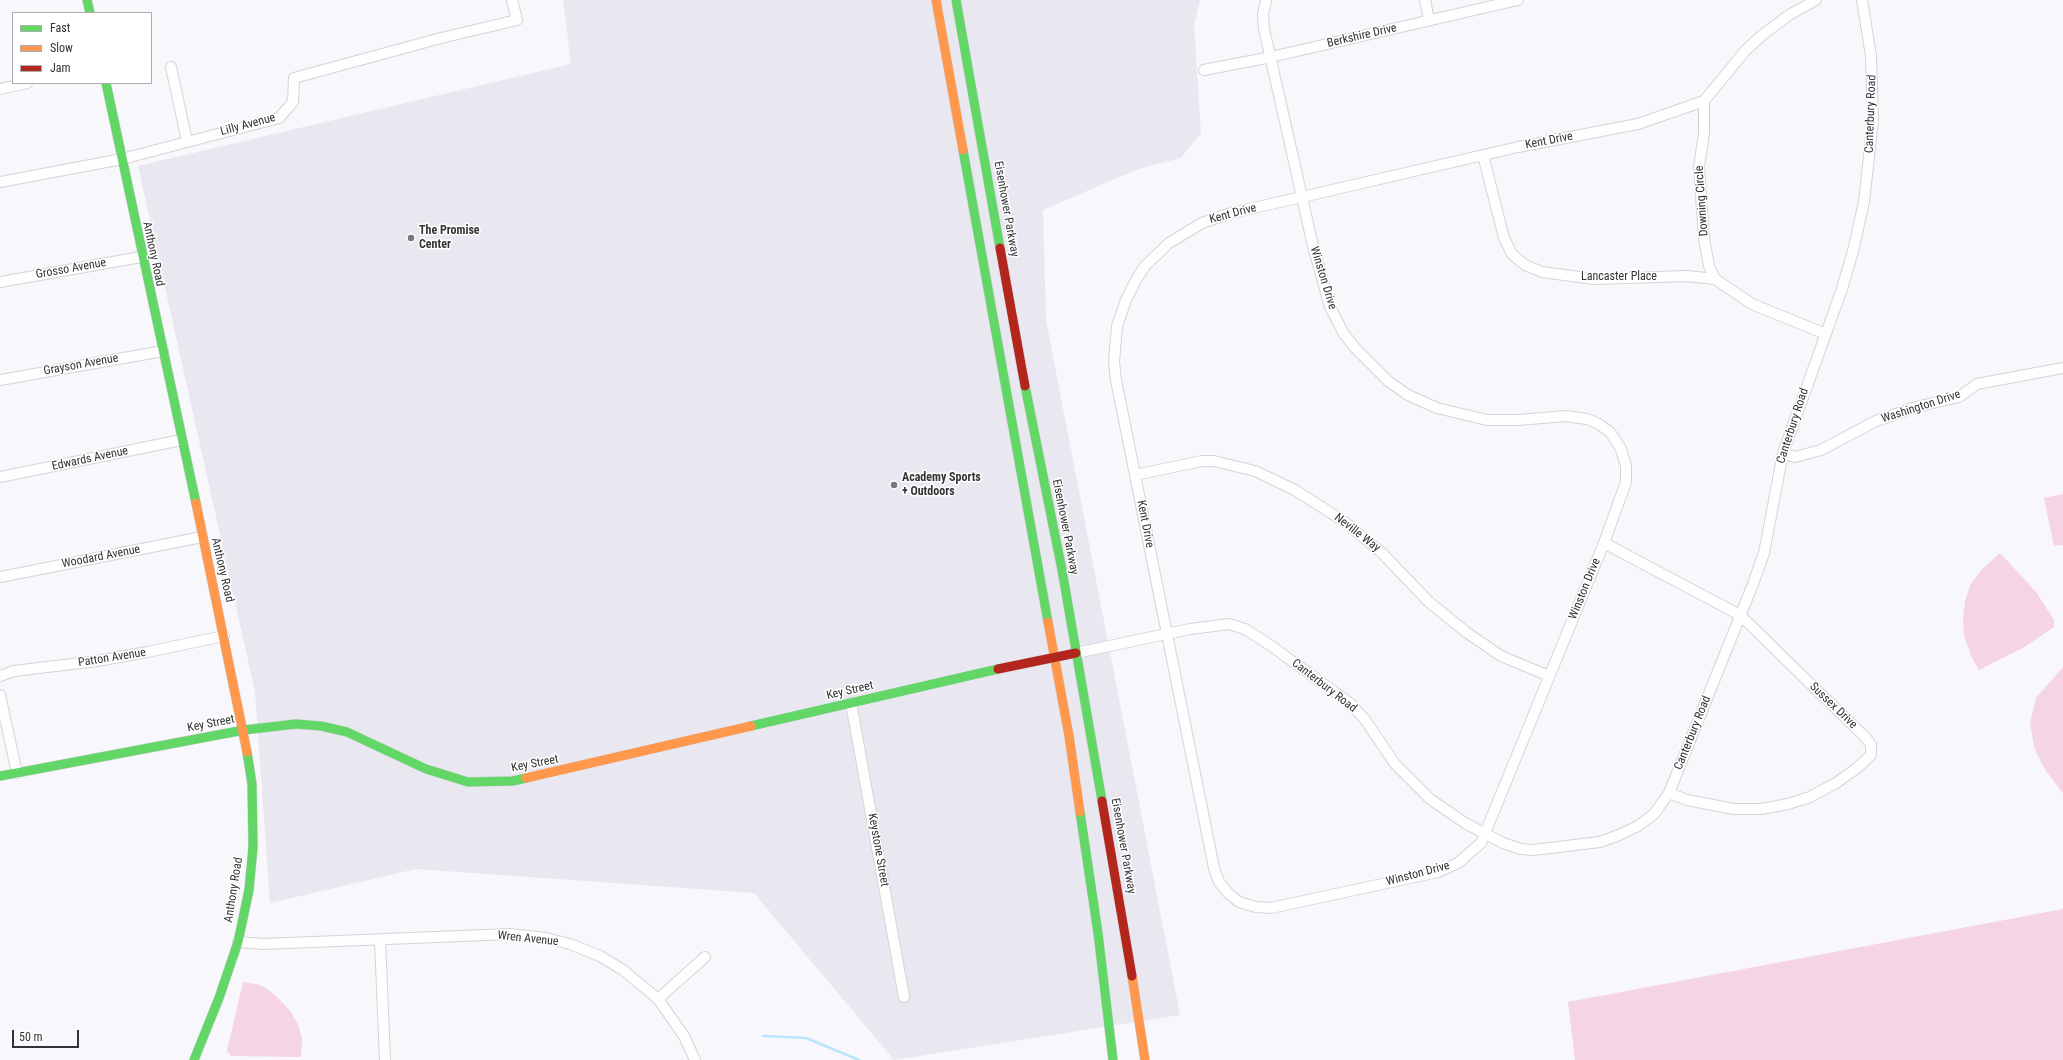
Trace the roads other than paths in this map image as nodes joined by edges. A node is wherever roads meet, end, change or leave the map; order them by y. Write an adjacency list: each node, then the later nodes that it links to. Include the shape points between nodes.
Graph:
1 (88, 0): 10 (main road)
2 (512, 0): 19 (street, Lilly Avenue, via 517,20 294,78 292,102 279,118)
3 (936, 0): 42 (main road)
4 (956, 0): 41 (main road, Eisenhower Parkway, via 1024,384 1062,570)
5 (1266, 0): 12 (street, Winston Drive, via 1263,15)
6 (1425, 0): 11 (street)
7 (1518, 0): 11 (street, Berkshire Drive)
8 (1816, 0): 18 (street, via 1789,15 1761,36 1745,51)
9 (1862, 0): 27 (street, Canterbury Road, via 1873,74 1870,156 1864,202 1853,251)
10 (90, 12)
11 (1429, 20): 12 (street, Berkshire Drive)
12 (1270, 57): 14 (street, Berkshire Drive); 23 (street, Winston Drive)
13 (171, 67): 19 (street)
14 (1204, 70)
15 (22, 84): 17 (street)
16 (106, 84): 21 (main road, Anthony Road)
17 (0, 89)
18 (1704, 101): 20 (street, Kent Drive, via 1638,124); 25 (street, Downing Circle, via 1704,133 1699,167 1700,200 1709,266)
19 (187, 141): 21 (street, Lilly Avenue)
20 (1483, 155): 23 (street, Kent Drive); 25 (street, Lancaster Place, via 1504,238 1512,254 1526,265 1542,272 1594,279 1687,276)
21 (122, 159): 22 (street, Lilly Avenue); 24 (main road, Anthony Road)
22 (0, 182)
23 (1302, 197): 33 (street, Kent Drive, via 1202,222 1169,243 1145,266 1136,280 1117,326 1114,362); 36 (street, Winston Drive, via 1330,307 1344,334 1388,381 1408,395 1466,417 1518,420 1566,416 1587,419 1610,432 1621,449 1626,466 1626,482)
24 (142, 257): 26 (street, Grosso Avenue); 28 (main road, Anthony Road)
25 (1715, 279): 27 (street, via 1752,304)
26 (0, 282)
27 (1826, 334): 32 (street, Canterbury Road)
28 (162, 351): 30 (street, Grayson Avenue); 31 (main road, Anthony Road)
29 (2063, 368): 32 (street, Washington Drive, via 1977,384 1959,397 1916,407 1876,421 1822,450 1796,456)
30 (0, 380)
31 (181, 440): 34 (street, Edwards Avenue); 35 (main road, Anthony Road)
32 (1783, 453): 38 (street, Canterbury Road, via 1764,553)
33 (1135, 475): 39 (street, Kent Drive); 44 (street, Neville Way, via 1202,461 1214,461 1255,471 1295,490 1345,522 1382,553 1429,602 1466,632 1501,656)
34 (0, 477)
35 (202, 537): 37 (street, Woodard Avenue); 40 (main road, Anthony Road)
36 (1604, 543): 38 (street, Sussex Drive); 44 (street, Winston Drive)
37 (0, 577)
38 (1740, 615): 50 (street, Canterbury Road); 50 (street, Sussex Drive, via 1866,738 1871,745 1871,755 1836,783 1810,797 1788,804 1761,809 1734,809 1688,800)
39 (1166, 635): 41 (street, Canterbury Road); 51 (street, Canterbury Road, via 1229,624 1245,629 1350,704 1366,721 1395,764 1413,784 1448,812); 51 (street, Winston Drive, via 1214,868 1219,882 1240,902 1256,908 1271,908 1438,872 1469,855 1481,843)
40 (224, 636): 43 (street, Patton Avenue, via 97,661 14,671); 47 (main road, Anthony Road)
41 (1076, 653): 42 (main road, Key Street); 61 (main road, Eisenhower Parkway, via 1119,894)
42 (1056, 657): 46 (main road, Key Street); 60 (main road, via 1089,873)
43 (0, 676)
44 (1549, 676): 51 (street, Winston Drive)
45 (0, 695): 48 (street)
46 (851, 703): 47 (main road, Key Street, via 563,770 497,782 468,782 450,777 426,769 347,732 321,726 290,725); 55 (street, Keystone Street)
47 (244, 730): 48 (main road, Key Street); 53 (main road, Anthony Road, via 252,784 253,840 248,890)
48 (17, 773): 49 (main road, Key Street)
49 (0, 776)
50 (1669, 793): 51 (street, Canterbury Road, via 1654,814 1638,826 1600,842 1565,848 1521,849)
51 (1485, 833)
52 (380, 940): 53 (street, Wren Avenue, via 263,944); 56 (street, Wren Avenue, via 510,934 546,938 600,956 623,970); 58 (street)
53 (238, 942): 57 (main road, Anthony Road)
54 (705, 957): 56 (street)
55 (904, 997)
56 (658, 999): 59 (street, Wren Avenue, via 684,1036)
57 (194, 1060)
58 (385, 1060)
59 (695, 1060)
60 (1113, 1060)
61 (1145, 1060)

